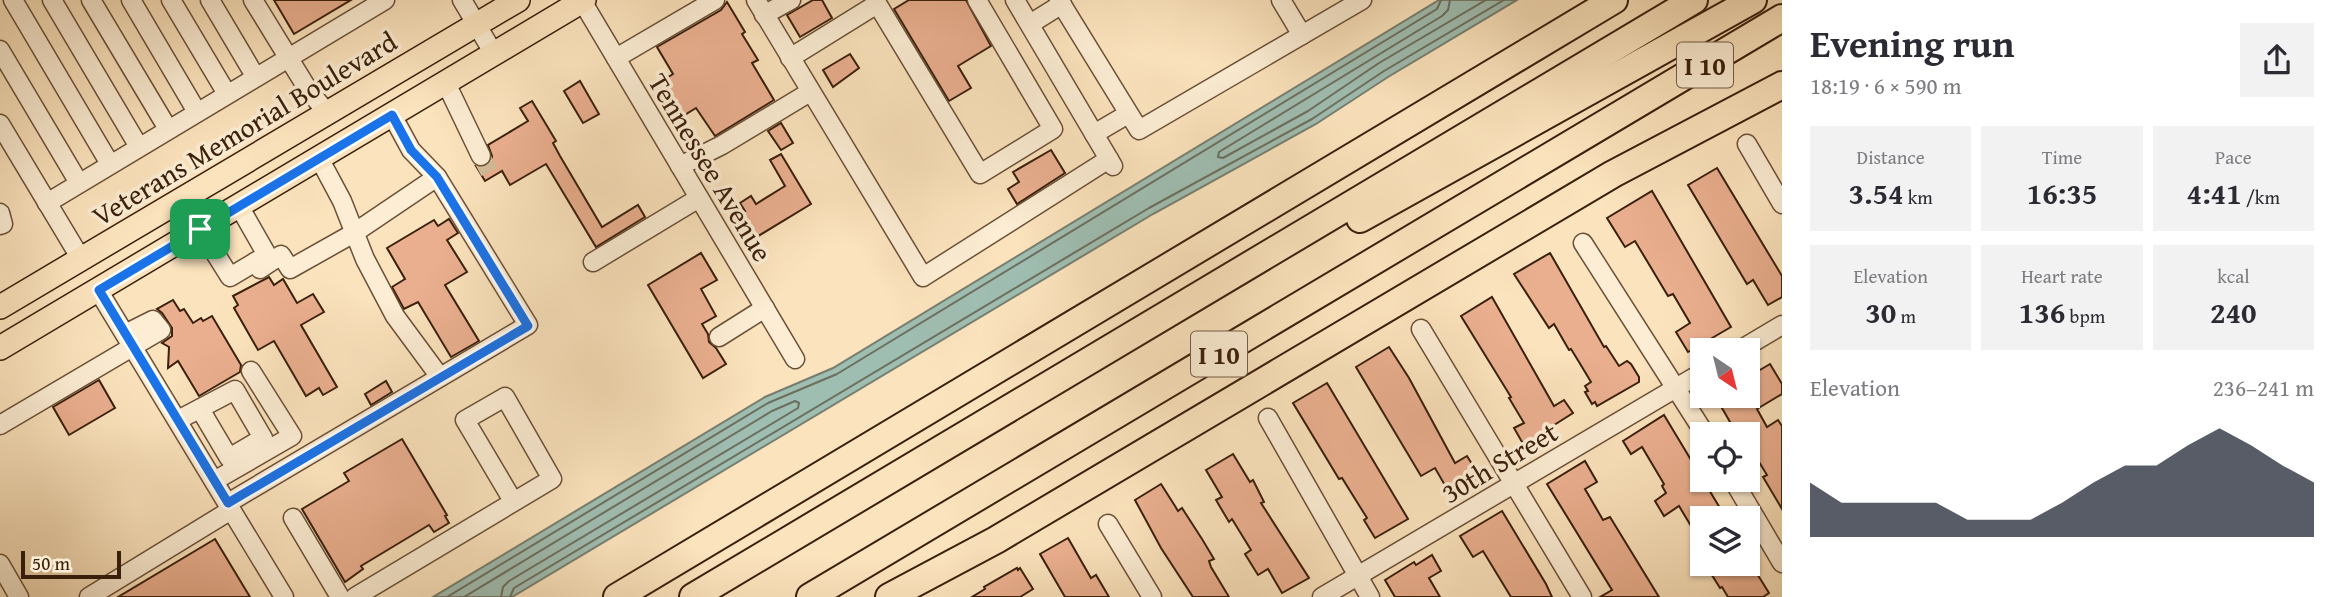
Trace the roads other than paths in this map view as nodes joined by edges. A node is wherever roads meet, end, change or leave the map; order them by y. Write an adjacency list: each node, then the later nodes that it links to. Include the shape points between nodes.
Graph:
1 (13, 0): 53 (street)
2 (52, 0): 50 (street)
3 (92, 0): 47 (street)
4 (131, 0): 42 (street)
5 (171, 0): 40 (street)
6 (210, 0): 36 (street)
7 (253, 0): 33 (street)
8 (385, 0): 33 (street)
9 (462, 0): 27 (street)
10 (519, 0): 27 (main road, Veterans Memorial Boulevard)
11 (715, 0): 34 (street)
12 (791, 0): 24 (street)
13 (977, 0): 21 (street, via 1053,129 980,174)
14 (1016, 0): 26 (street)
15 (1281, 0): 29 (street)
16 (1362, 0): 29 (street)
17 (1614, 0): 106 (highway)
18 (1686, 0): 28 (highway)
19 (1694, 0): 28 (highway, I 10)
20 (1753, 0): 90 (highway)
21 (876, 2): 35 (street)
22 (1061, 2): 26 (street); 44 (street)
23 (573, 4): 32 (main road); 34 (street, Tennessee Avenue)
24 (760, 7): 35 (street)
25 (1782, 18): 41 (highway, I 10)
26 (1030, 24): 48 (street)
27 (477, 25): 32 (street); 43 (main road, Veterans Memorial Boulevard)
28 (1651, 26): 90 (highway, I 10)
29 (1302, 35): 44 (street, via 1139,130)
30 (1782, 35): 41 (highway)
31 (0, 50): 56 (street)
32 (494, 54): 37 (main road)
33 (288, 57): 36 (street); 43 (street)
34 (615, 58): 54 (street, Tennessee Avenue)
35 (790, 58): 39 (street)
36 (255, 76): 40 (street)
37 (446, 83): 45 (main road); 51 (street)
38 (1782, 85): 109 (highway, via 1613,174 1007,534)
39 (810, 92): 48 (street, via 923,277 1111,163); 54 (street)
40 (227, 94): 42 (street)
41 (1628, 111): 108 (highway, I 10)
42 (197, 112): 47 (street)
43 (327, 114): 63 (main road, via 311,133 207,196 194,215); 66 (main road, Veterans Memorial Boulevard)
44 (1128, 114): 48 (street)
45 (392, 115): 52 (main road); 55 (street, via 411,150)
46 (0, 124): 58 (street)
47 (168, 129): 50 (street)
48 (1094, 134)
49 (1747, 144): 59 (street)
50 (139, 147): 53 (street)
51 (481, 156)
52 (319, 158): 60 (main road); 64 (street)
53 (110, 164): 56 (street)
54 (680, 166): 57 (street, Tennessee Avenue)
55 (437, 177): 64 (street); 82 (street, via 528,326)
56 (79, 183): 58 (street)
57 (699, 198): 68 (street); 71 (street, Tennessee Avenue)
58 (47, 203): 66 (street)
59 (1782, 204)
60 (239, 206): 63 (main road); 67 (street, via 267,255)
61 (0, 213): 62 (street)
62 (0, 225)
63 (200, 229): 67 (street, via 230,277); 69 (main road)
64 (354, 233): 67 (street, via 290,269 281,255 260,269); 82 (street, via 395,316)
65 (1583, 243): 84 (street)
66 (81, 260): 70 (main road, Veterans Memorial Boulevard); 75 (main road, via 86,272 79,287)
67 (255, 262)
68 (593, 262)
69 (99, 290): 78 (street); 79 (main road)
70 (9, 302): 72 (main road)
71 (765, 308): 76 (street); 80 (street, Tennessee Avenue)
72 (0, 319)
73 (1782, 325): 77 (street)
74 (1421, 329): 92 (street)
75 (0, 335)
76 (719, 337)
77 (1760, 338)
78 (129, 340): 87 (street); 89 (street)
79 (0, 348)
80 (794, 359)
81 (251, 371): 91 (street, via 292,436)
82 (440, 377): 95 (street)
83 (1690, 380): 84 (street, 30th Street)
84 (1676, 388): 88 (street); 92 (street, 30th Street)
85 (200, 408): 87 (street)
86 (1268, 418): 100 (street)
87 (178, 420): 91 (street)
88 (1697, 422)
89 (0, 425)
90 (890, 480): 107 (highway, I 10)
91 (214, 481): 95 (street)
92 (1514, 485): 100 (street, 30th Street); 113 (street)
93 (1740, 492): 98 (street)
94 (513, 501): 94 (street, via 552,479 505,397 465,421); 105 (street)
95 (230, 507): 102 (street); 103 (street)
96 (293, 518): 104 (street)
97 (1108, 524): 110 (street)
98 (1782, 563)
99 (0, 564): 101 (street)
100 (1357, 576): 111 (street, 30th Street); 112 (street)
101 (19, 597)
102 (89, 597)
103 (284, 597)
104 (340, 597)
105 (355, 597)
106 (617, 597)
107 (693, 597)
108 (810, 597)
109 (889, 597)
110 (1152, 597)
111 (1322, 597)
112 (1370, 597)
113 (1582, 597)

